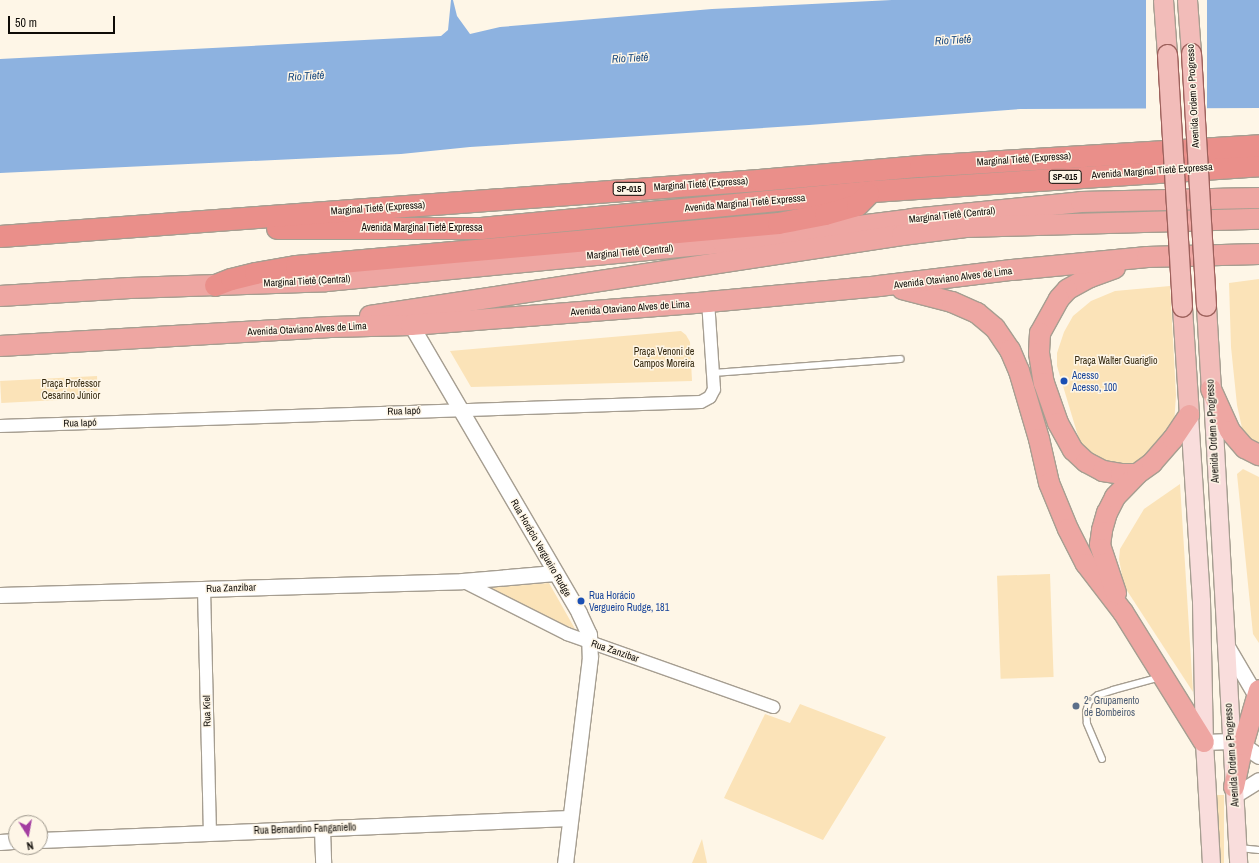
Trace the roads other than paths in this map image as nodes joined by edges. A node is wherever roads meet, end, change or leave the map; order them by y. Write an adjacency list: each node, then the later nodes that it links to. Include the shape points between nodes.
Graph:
1 (1163, 0): 23 (main road, bridge)
2 (1187, 0): 21 (main road, Avenida Ordem e Progresso, bridge)
3 (1259, 145): 7 (highway, Marginal Tietê (Expressa) / SP-015, via 920,166)
4 (1259, 165): 5 (highway, Avenida Marginal Tietê Expressa / SP-015)
5 (872, 191): 7 (highway, Avenida Marginal Tietê Expressa / SP-015, via 482,228 264,228); 12 (highway, via 857,205 778,222 296,266 255,273)
6 (1259, 198): 12 (highway, Marginal Tietê (Central), via 1081,202 905,220 723,243 326,281)
7 (232, 219): 9 (highway, Marginal Tietê (Expressa) / SP-015)
8 (1259, 219): 17 (highway, via 966,227 452,302 352,320)
9 (0, 236)
10 (1254, 256): 11 (highway, Avenida Otaviano Alves de Lima)
11 (1147, 257): 13 (highway, Avenida Otaviano Alves de Lima); 26 (highway, via 1090,277 1067,290 1040,333 1044,383 1058,423 1073,450 1086,462 1104,471)
12 (215, 285): 14 (highway, Marginal Tietê (Central))
13 (879, 286): 15 (highway, Avenida Otaviano Alves de Lima); 31 (highway, via 906,289 952,302 978,313 995,328 1010,350 1019,371 1049,483 1068,529 1086,564)
14 (0, 296)
15 (708, 302): 16 (highway, Avenida Otaviano Alves de Lima); 20 (street, Rua Iapó)
16 (411, 325): 17 (highway, Avenida Otaviano Alves de Lima); 22 (street, Rua Horácio Vergueiro Rudge)
17 (330, 328): 18 (highway, Avenida Otaviano Alves de Lima)
18 (0, 346)
19 (900, 359): 20 (lane)
20 (713, 373): 22 (street, Rua Iapó, via 712,394 700,402)
21 (1211, 389): 25 (highway, via 1230,431 1245,448); 32 (main road, Avenida Ordem e Progresso)
22 (461, 409): 24 (street, Rua Iapó); 27 (street, Rua Horácio Vergueiro Rudge)
23 (1189, 415): 26 (highway, via 1174,439 1152,463); 37 (main road, via 1201,601)
24 (0, 426)
25 (1259, 455)
26 (1137, 474): 31 (highway, via 1115,498 1102,530 1100,545)
27 (555, 573): 28 (street, Rua Zanzibar); 33 (street, Rua Horácio Vergueiro Rudge, via 579,613 589,634)
28 (462, 581): 29 (street, Rua Zanzibar); 33 (street, Rua Zanzibar, via 516,610)
29 (204, 589): 30 (street, Rua Zanzibar); 44 (street, Rua Kiel)
30 (0, 595)
31 (1123, 612): 34 (highway)
32 (1224, 642): 35 (street); 38 (main road, Avenida Ordem e Progresso)
33 (590, 643): 36 (street, Rua Zanzibar); 42 (street, Rua Horácio Vergueiro Rudge)
34 (1164, 676): 37 (highway); 39 (lane, via 1098,695 1089,702 1086,712 1087,723)
35 (1258, 696): 38 (highway)
36 (773, 707)
37 (1204, 742): 38 (street); 50 (main road)
38 (1244, 747): 41 (highway)
39 (1102, 759)
40 (1259, 780): 41 (street)
41 (1234, 791): 47 (main road, Avenida Ordem e Progresso)
42 (570, 818): 43 (street, Rua Bernardino Fanganiello); 49 (street, Rua Horácio Vergueiro Rudge)
43 (322, 828): 44 (street, Rua Bernardino Fanganiello); 48 (street)
44 (210, 833): 45 (street, Rua Bernardino Fanganiello)
45 (48, 840)
46 (1259, 850): 47 (lane)
47 (1238, 856)
48 (323, 863)
49 (565, 863)
50 (1211, 863)

